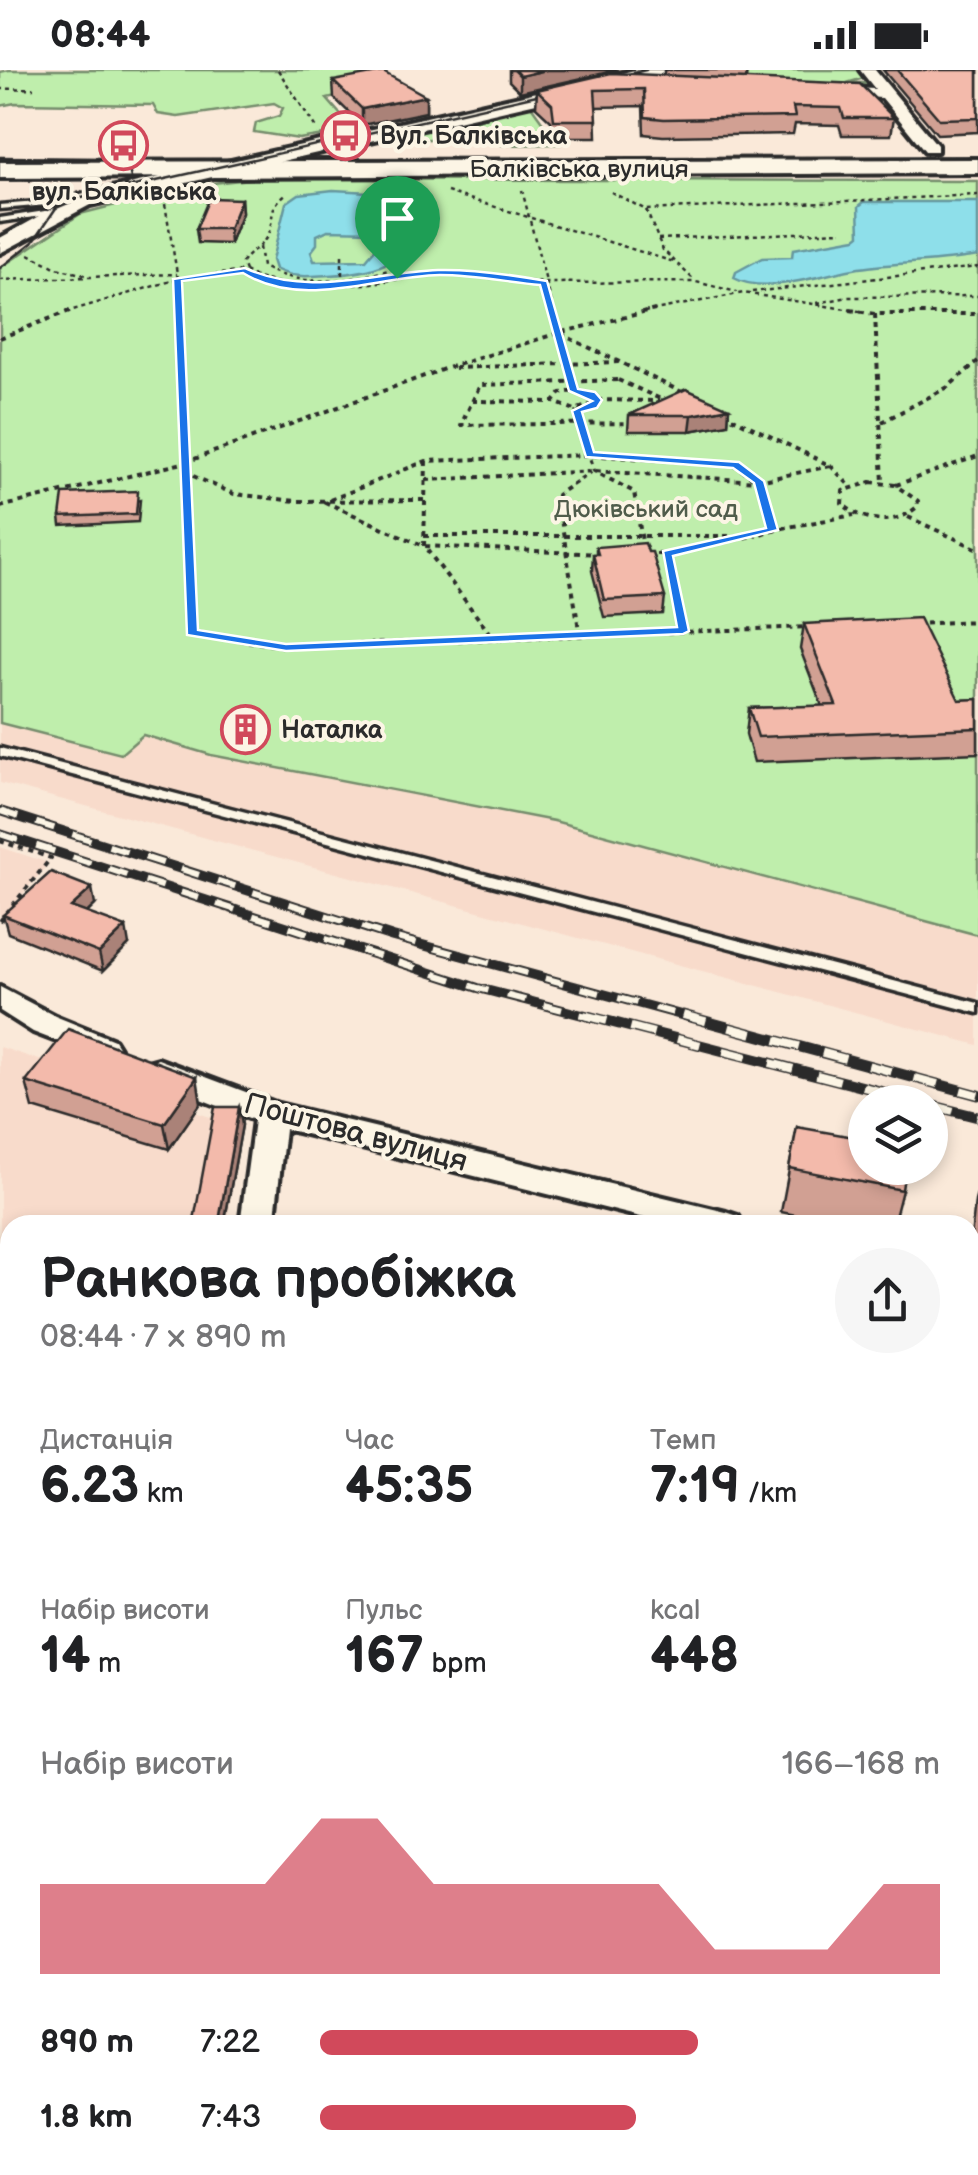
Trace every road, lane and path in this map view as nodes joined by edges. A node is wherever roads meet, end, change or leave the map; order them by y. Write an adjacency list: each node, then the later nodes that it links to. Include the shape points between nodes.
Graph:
1 (278, 70): 8 (path)
2 (867, 70): 7 (street)
3 (659, 77): 13 (street, via 603,82)
4 (34, 88): 5 (path)
5 (0, 89)
6 (812, 91): 7 (street)
7 (888, 94): 9 (street)
8 (319, 142): 11 (main road, Балківська вулиця); 13 (main road, Балківська вулиця); 16 (street)
9 (931, 148): 10 (main road, Балківська вулиця); 13 (main road, Балківська вулиця)
10 (978, 148)
11 (237, 150): 12 (main road, Балківська вулиця); 16 (street, via 233,162)
12 (0, 151)
13 (381, 160): 14 (main road, Балківська вулиця); 16 (main road, Балківська вулиця); 38 (path, via 429,219)
14 (978, 166)
15 (84, 169): 16 (main road, Балківська вулиця); 17 (main road, Балківська вулиця); 23 (main road, via 124,180)
16 (219, 169): 23 (street)
17 (0, 170)
18 (520, 179): 29 (path)
19 (598, 186): 27 (path)
20 (441, 190): 29 (path)
21 (163, 191): 41 (path)
22 (288, 192): 34 (path, via 274,203)
23 (112, 194): 25 (street)
24 (978, 194): 27 (path)
25 (83, 200): 26 (lane); 28 (street)
26 (0, 207)
27 (646, 210): 32 (path)
28 (59, 211): 30 (lane); 33 (street)
29 (527, 218): 37 (path); 47 (path)
30 (0, 220)
31 (842, 231): 32 (path)
32 (658, 239): 37 (path)
33 (0, 246)
34 (259, 246): 40 (path, via 242,264); 42 (path, via 262,267 280,276)
35 (26, 252): 43 (path, via 57,268)
36 (342, 255): 42 (path)
37 (674, 262): 46 (path)
38 (398, 267): 42 (path, via 364,278); 44 (path)
39 (978, 267): 48 (path)
40 (245, 270): 41 (path); 44 (path, via 295,286)
41 (177, 276): 43 (path); 54 (path); 73 (path)
42 (342, 276)
43 (102, 278): 45 (path)
44 (397, 278): 47 (path, via 440,273)
45 (0, 280)
46 (696, 282): 47 (path); 48 (path)
47 (544, 283): 53 (path)
48 (743, 293): 50 (path); 53 (path)
49 (978, 296): 50 (path, via 848,297)
50 (814, 304): 51 (path)
51 (875, 314): 52 (path); 68 (path)
52 (978, 314)
53 (558, 333): 56 (path); 57 (path); 58 (path)
54 (0, 338)
55 (978, 361): 68 (path, via 948,387)
56 (621, 362): 57 (path); 61 (path)
57 (566, 364): 58 (path); 59 (path)
58 (444, 369): 73 (path)
59 (571, 382): 60 (path); 63 (path, via 480,385); 64 (path, via 618,380)
60 (574, 391): 62 (path); 65 (path)
61 (685, 394)
62 (597, 400): 64 (path); 67 (path)
63 (472, 401): 65 (path); 69 (path, via 460,425)
64 (665, 401): 69 (path, via 639,423)
65 (554, 402): 67 (path)
66 (718, 410): 74 (path)
67 (577, 411): 69 (path)
68 (882, 422): 79 (path)
69 (580, 424): 70 (path)
70 (589, 455): 72 (path); 75 (path); 78 (path, via 736,465)
71 (978, 456): 80 (path)
72 (426, 461): 77 (path); 83 (path)
73 (183, 462): 76 (path); 84 (path)
74 (831, 466): 78 (path); 81 (path)
75 (594, 471): 77 (path); 78 (path); 90 (path, via 634,492); 91 (path, via 557,495)
76 (184, 472): 83 (path, via 234,494); 102 (path, via 192,633 286,648)
77 (426, 480): 82 (path)
78 (758, 481): 87 (path)
79 (883, 482): 80 (path); 81 (path)
80 (895, 485): 86 (path, via 918,500)
81 (850, 486): 85 (path, via 840,497)
82 (424, 500): 83 (path); 88 (path)
83 (324, 502): 92 (path)
84 (0, 508)
85 (857, 515): 86 (path); 87 (path)
86 (906, 516): 93 (path)
87 (772, 530): 89 (path)
88 (424, 536): 91 (path); 92 (path)
89 (756, 536): 90 (path); 96 (path)
90 (642, 538): 91 (path); 96 (path, via 644,554)
91 (564, 539): 94 (path)
92 (424, 546): 94 (path); 102 (path)
93 (978, 549)
94 (567, 554): 95 (path); 101 (path)
95 (606, 554)
96 (667, 554): 100 (path)
97 (978, 620): 98 (path)
98 (909, 624)
99 (818, 627): 100 (path)
100 (683, 631): 101 (path)
101 (580, 636): 102 (path)
102 (494, 639)
103 (0, 752): 107 (lane)
104 (0, 841): 105 (path, via 50,858)
105 (0, 921)
106 (0, 998): 108 (street, Поштова вулиця, via 44,1024)
107 (978, 1008)
108 (271, 1114): 109 (street); 110 (street, Поштова вулиця)
109 (258, 1215)
110 (678, 1215)

